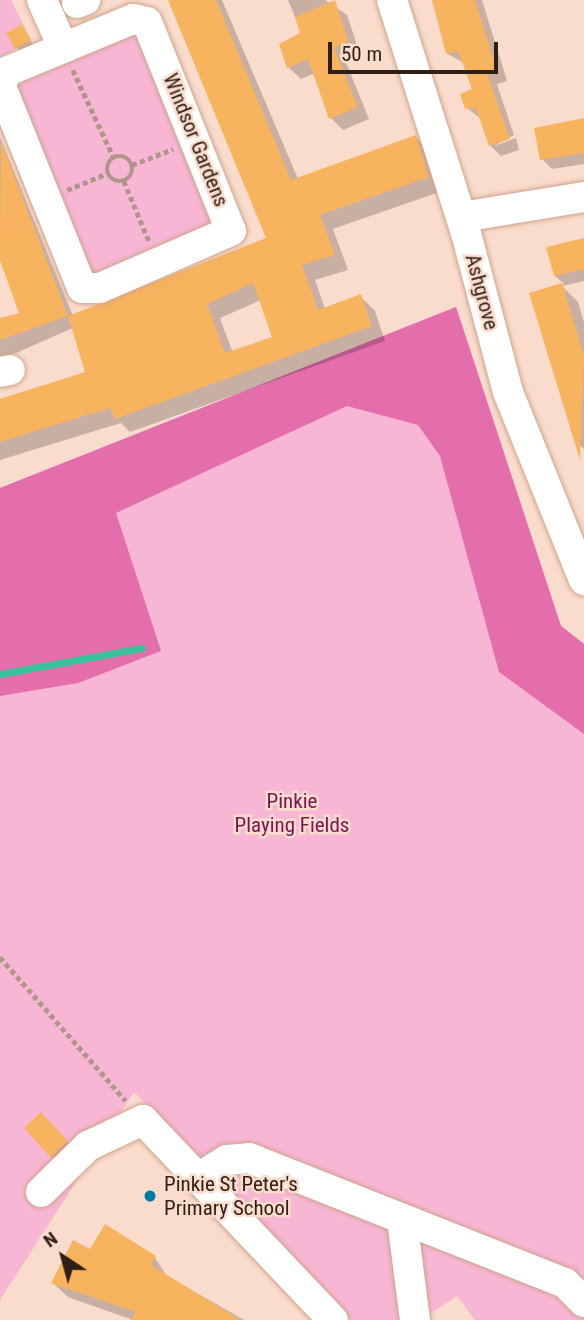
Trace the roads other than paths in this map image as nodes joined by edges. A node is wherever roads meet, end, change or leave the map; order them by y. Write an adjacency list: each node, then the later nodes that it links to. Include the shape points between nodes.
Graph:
1 (42, 0): 3 (street)
2 (392, 0): 5 (street, Ashgrove)
3 (62, 45): 3 (street, Windsor Gardens, via 133,19 147,22 231,231 100,288 82,288 0,84 8,71)
4 (584, 197): 5 (street)
5 (462, 217): 6 (street, Ashgrove, via 508,392)
6 (576, 540): 7 (street, Ashgrove)
7 (584, 580)
8 (198, 1178): 9 (street, via 143,1120 88,1146); 10 (street, via 227,1160 249,1158); 12 (street)
9 (41, 1192)
10 (402, 1219): 11 (street, via 565,1283); 13 (street)
11 (584, 1302)
12 (333, 1320)
13 (415, 1320)

